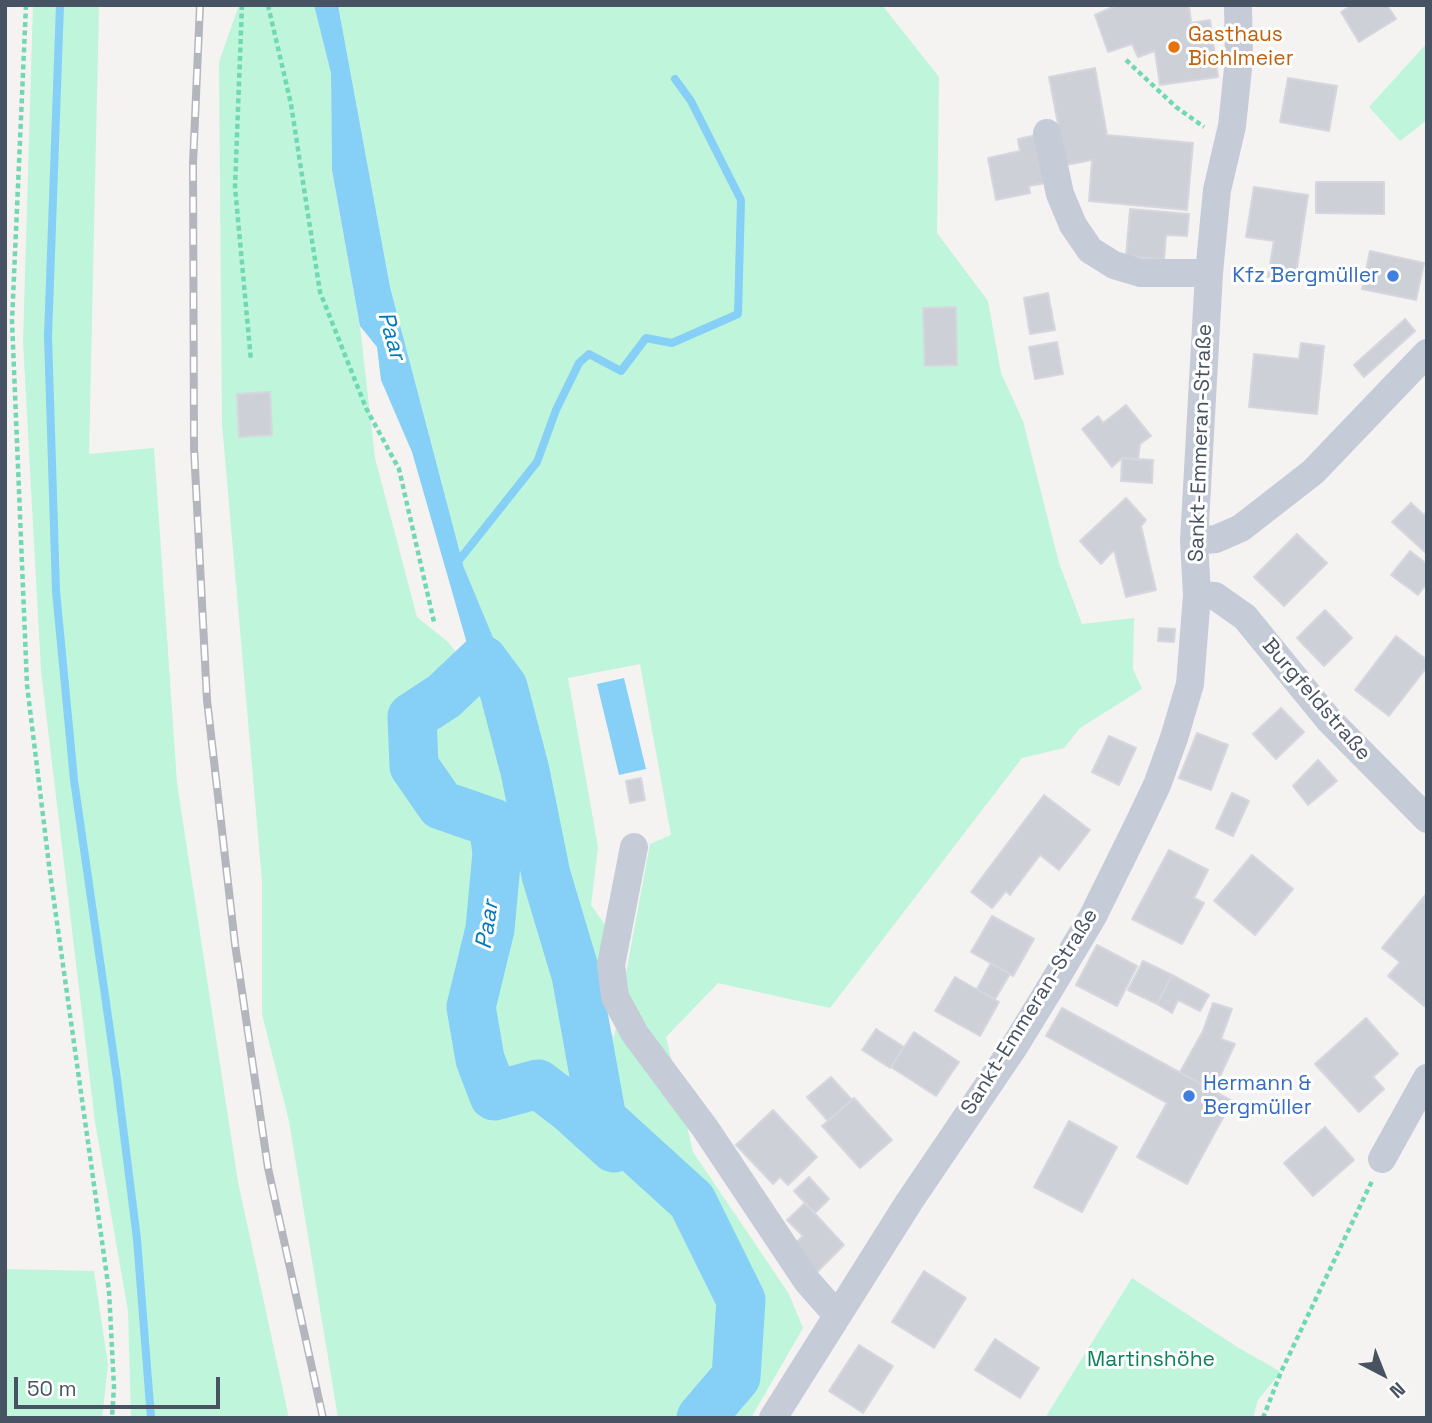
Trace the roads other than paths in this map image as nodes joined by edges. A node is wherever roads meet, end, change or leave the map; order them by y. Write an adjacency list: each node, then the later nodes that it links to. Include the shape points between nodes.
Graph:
1 (1238, 5): 3 (street, Sankt-Emmeran-Straße, via 1239,59 1232,126 1217,190)
2 (1047, 133): 3 (street, via 1060,194 1090,250 1114,265 1141,273)
3 (1209, 273): 5 (street, Sankt-Emmeran-Straße)
4 (1427, 353): 5 (street, via 1313,472 1241,528 1216,539)
5 (1194, 541): 6 (street, Sankt-Emmeran-Straße)
6 (1197, 595): 7 (street, Burgfeldstraße, via 1215,596 1245,617 1329,720); 11 (street, Sankt-Emmeran-Straße, via 1190,684 1174,738 1157,785 1093,916 1020,1036)
7 (1427, 819)
8 (634, 847): 11 (street, via 611,965 615,997 635,1034 705,1128 807,1281)
9 (1427, 1078): 10 (street)
10 (1382, 1158)
11 (836, 1314): 12 (street, Sankt-Emmeran-Straße)
12 (773, 1418)

